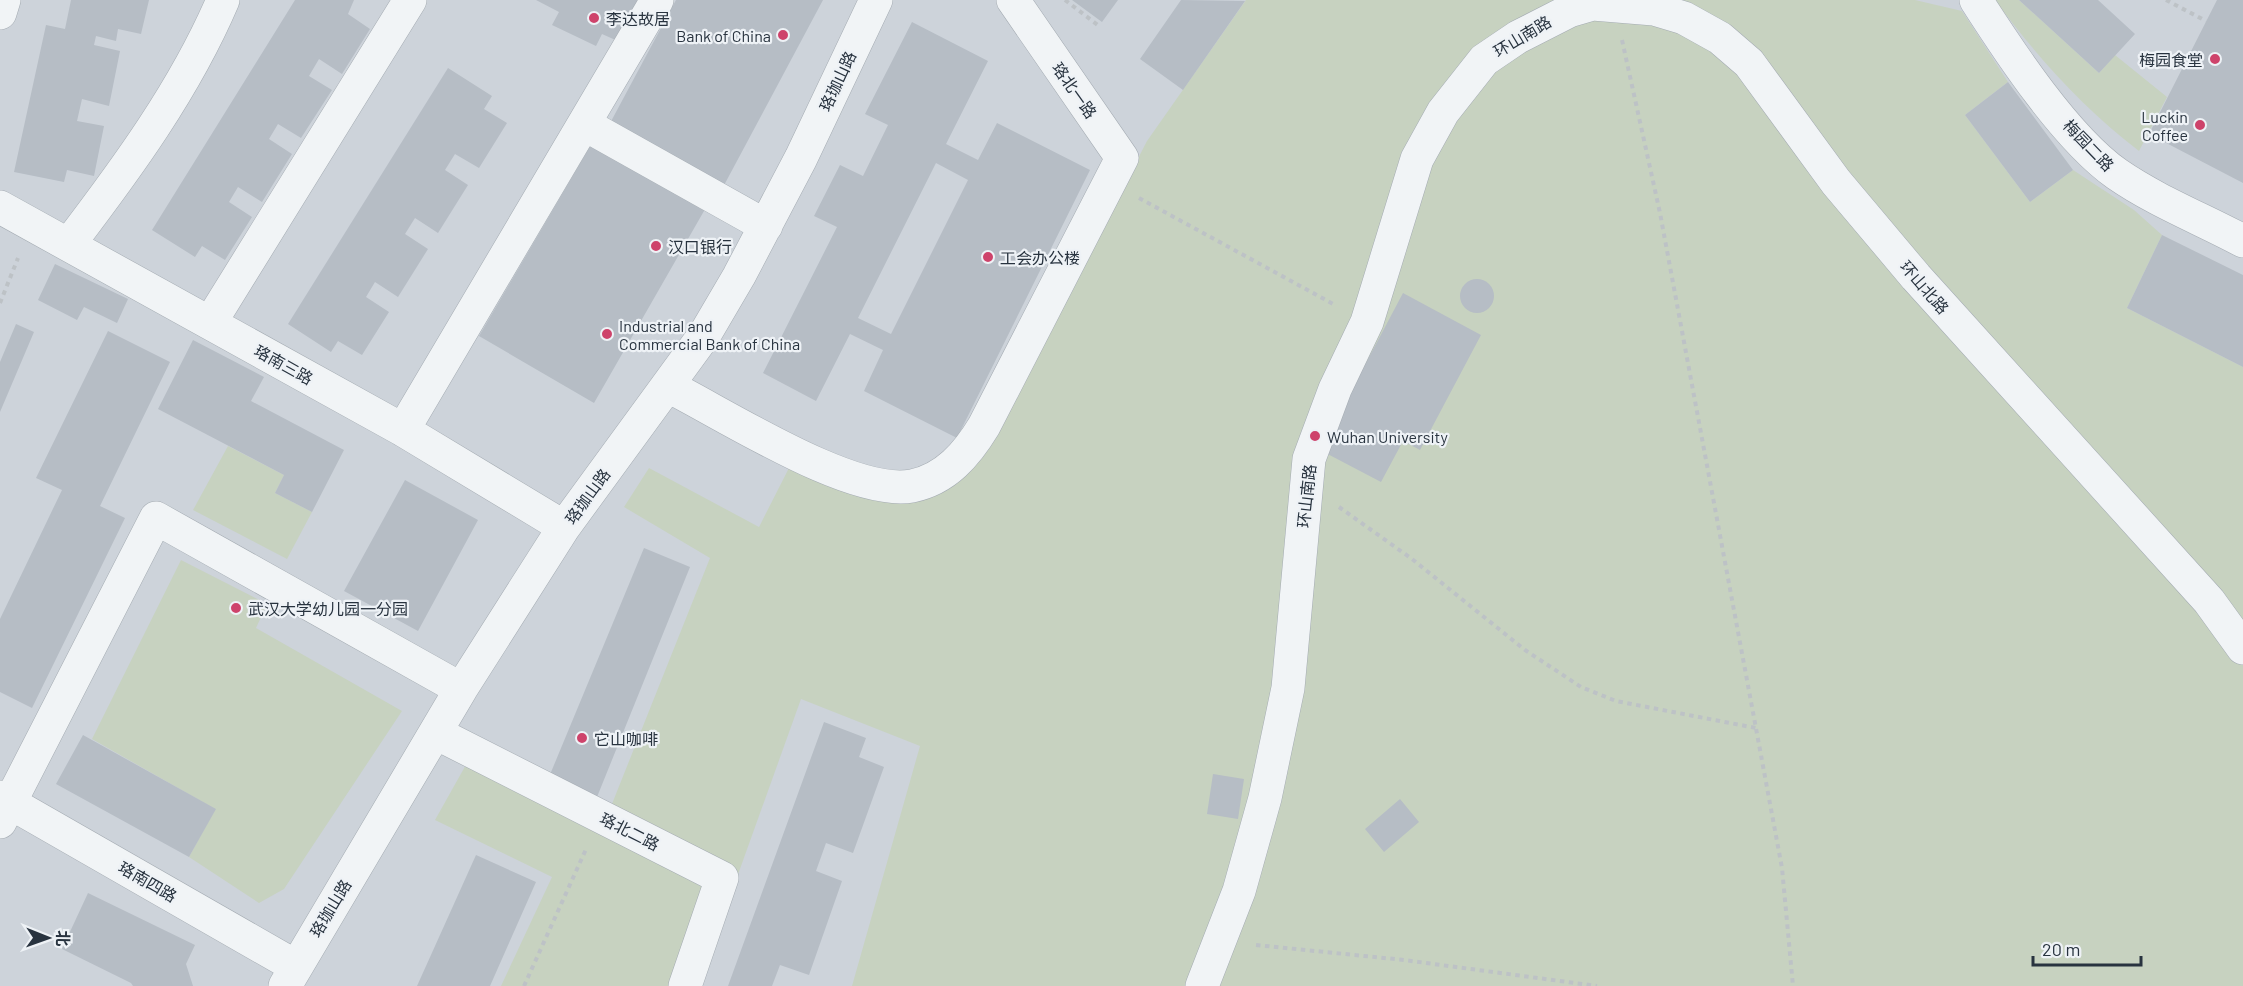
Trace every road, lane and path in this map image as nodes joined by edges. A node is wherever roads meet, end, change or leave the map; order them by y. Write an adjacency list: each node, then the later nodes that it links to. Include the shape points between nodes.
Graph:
1 (4, 0): 12 (street)
2 (223, 0): 21 (street, via 144,142)
3 (410, 0): 24 (street)
4 (657, 0): 15 (street)
5 (876, 0): 19 (street, 珞珈山路)
6 (1013, 0): 16 (street, 珞北一路, via 1122,158)
7 (1065, 0): 14 (path)
8 (1976, 0): 20 (street, 梅园二路, via 2028,76 2091,152 2132,183)
9 (2166, 0): 13 (path)
10 (1614, 4): 11 (street, 环山北路, via 1593,4); 29 (street, 环山北路, via 1684,18 1720,38 1749,63 1836,182 1916,277 2209,601); 31 (path, via 1660,213)
11 (1569, 11): 23 (street, 环山南路, via 1484,60 1443,112 1417,159)
12 (0, 13)
13 (2206, 21)
14 (1099, 26)
15 (584, 124): 19 (street); 26 (street)
16 (1110, 182): 23 (path); 25 (street, via 984,426 967,453 931,480 897,487 852,478 820,466)
17 (0, 207): 18 (street, 珞南三路)
18 (32, 224): 21 (street, 珞南三路); 22 (path)
19 (766, 226): 25 (street, 珞珈山路, via 705,334)
20 (2243, 241)
21 (69, 244): 24 (street, 珞南三路)
22 (0, 303)
23 (1367, 322): 27 (street, 环山南路, via 1319,429 1309,459)
24 (210, 323): 26 (street, 珞南三路)
25 (668, 386): 28 (street, 珞珈山路)
26 (403, 430): 28 (street, 珞南三路)
27 (1307, 484): 31 (path, via 1574,683 1616,701); 35 (street, 环山南路, via 1288,688 1265,798 1239,891)
28 (564, 527): 30 (street, 珞珈山路)
29 (2243, 648)
30 (461, 688): 32 (street, 珞珈山路); 33 (street, via 156,518)
31 (1756, 728): 41 (path, via 1782,868)
32 (435, 733): 34 (street, 珞北二路); 36 (street, 珞珈山路)
33 (4, 807): 36 (street, 珞南四路)
34 (601, 816): 37 (path); 38 (street, 珞北二路, via 722,878)
35 (1219, 942): 39 (street, 环山南路); 40 (path, via 1404,960)
36 (290, 976)
37 (524, 986)
38 (685, 986)
39 (1202, 986)
40 (1597, 986)
41 (1793, 986)

